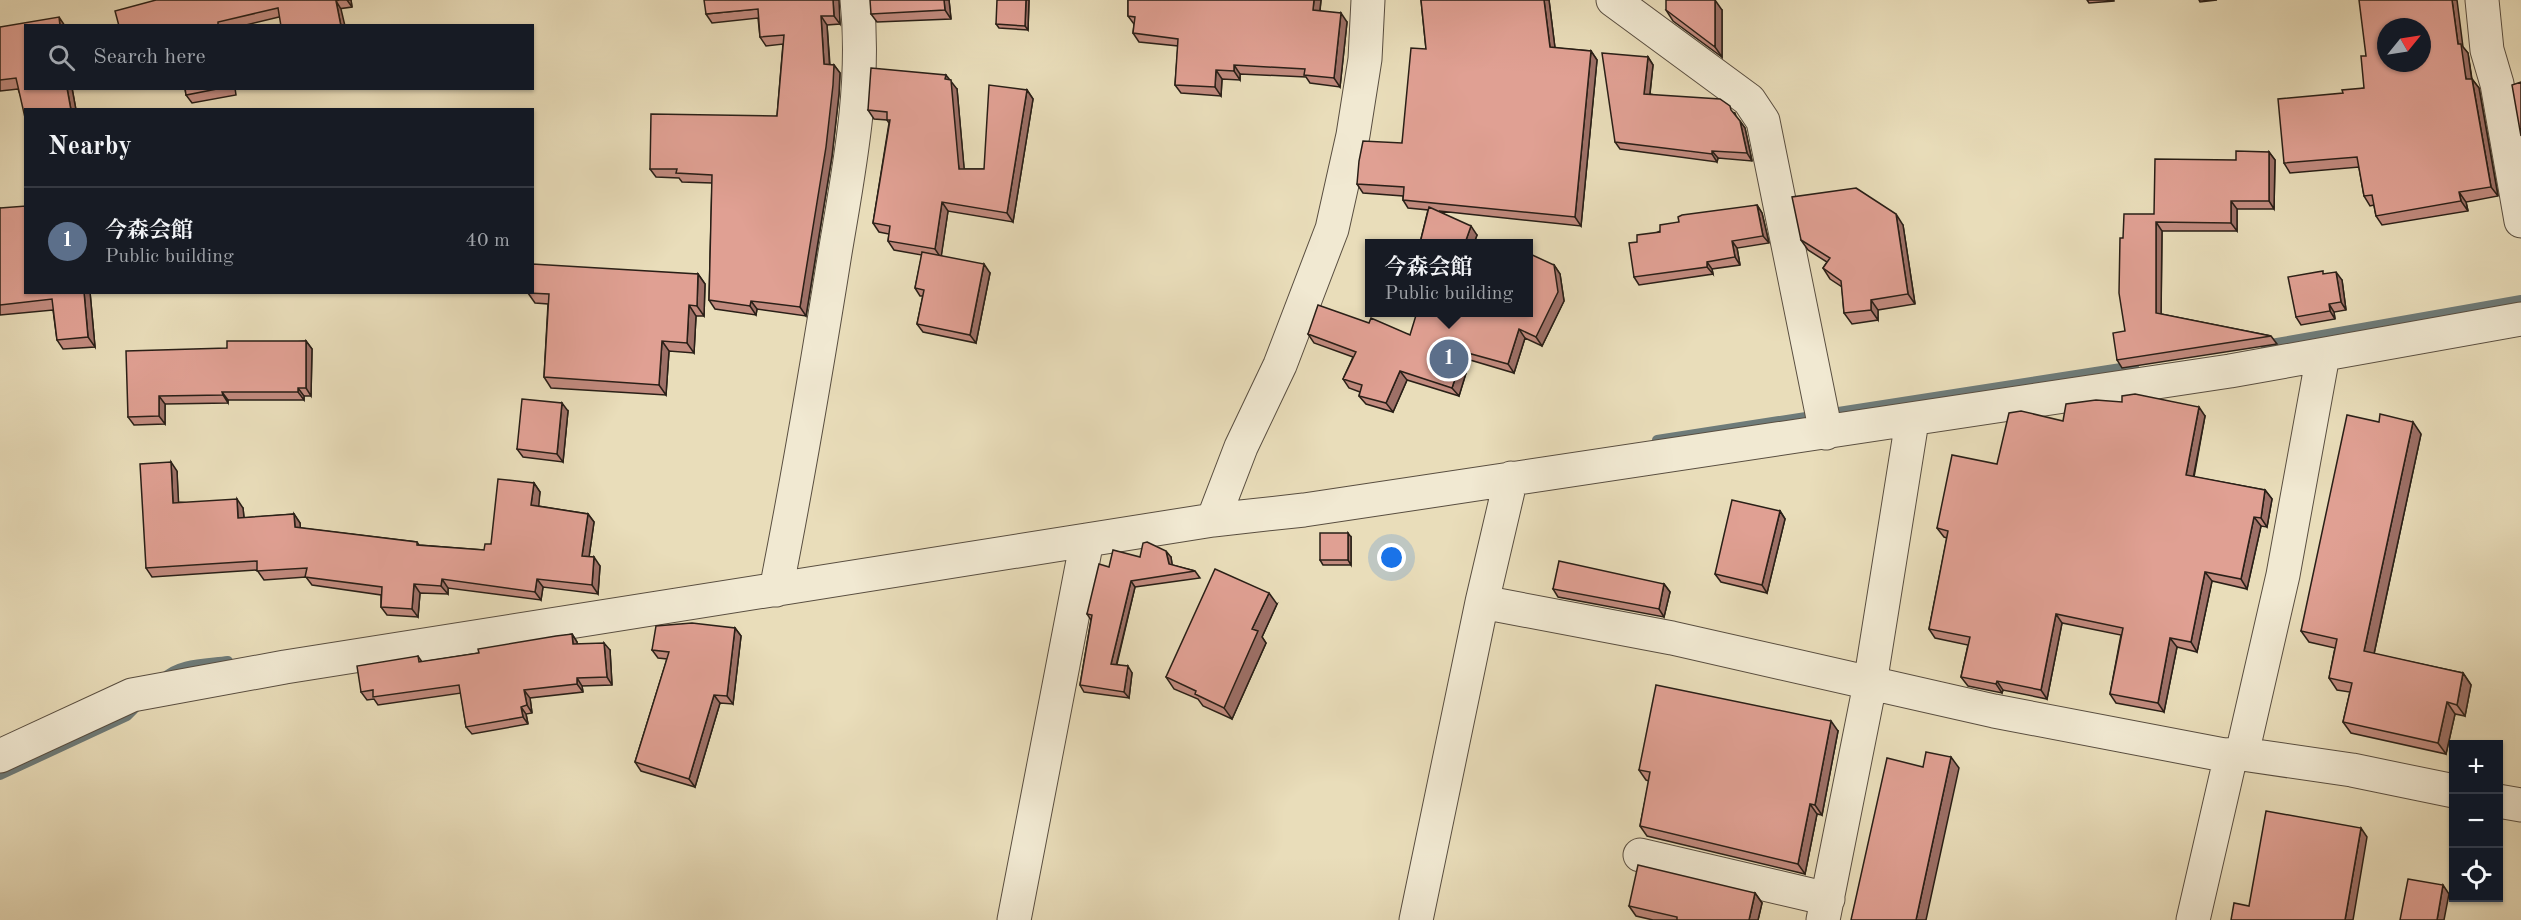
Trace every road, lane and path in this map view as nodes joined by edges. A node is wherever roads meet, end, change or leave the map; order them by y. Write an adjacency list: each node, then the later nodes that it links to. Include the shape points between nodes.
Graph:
1 (857, 0): 13 (street, via 857,118 809,419)
2 (1368, 0): 11 (street, via 1365,59 1332,229 1280,365 1241,447)
3 (1613, 0): 9 (street, via 1749,100 1763,121)
4 (2482, 0): 5 (street, via 2487,50 2497,84)
5 (2521, 220)
6 (2521, 319): 7 (street)
7 (2324, 355): 8 (street); 16 (street, via 2283,574)
8 (1912, 420): 9 (street); 15 (street)
9 (1826, 433): 10 (street)
10 (1511, 478): 11 (street); 14 (street)
11 (1213, 520): 12 (street)
12 (1087, 540): 13 (street); 23 (street)
13 (776, 590): 17 (street, via 285,667 132,695)
14 (1482, 602): 15 (street, via 1672,638); 24 (street)
15 (1870, 684): 16 (street, via 1994,711); 22 (street)
16 (2237, 754): 18 (street, via 2352,770); 25 (street)
17 (0, 756)
18 (2449, 790)
19 (2503, 802): 20 (street)
20 (2521, 805)
21 (1640, 855): 22 (street)
22 (1825, 910)
23 (1014, 920)
24 (1416, 920)
25 (2193, 920)

